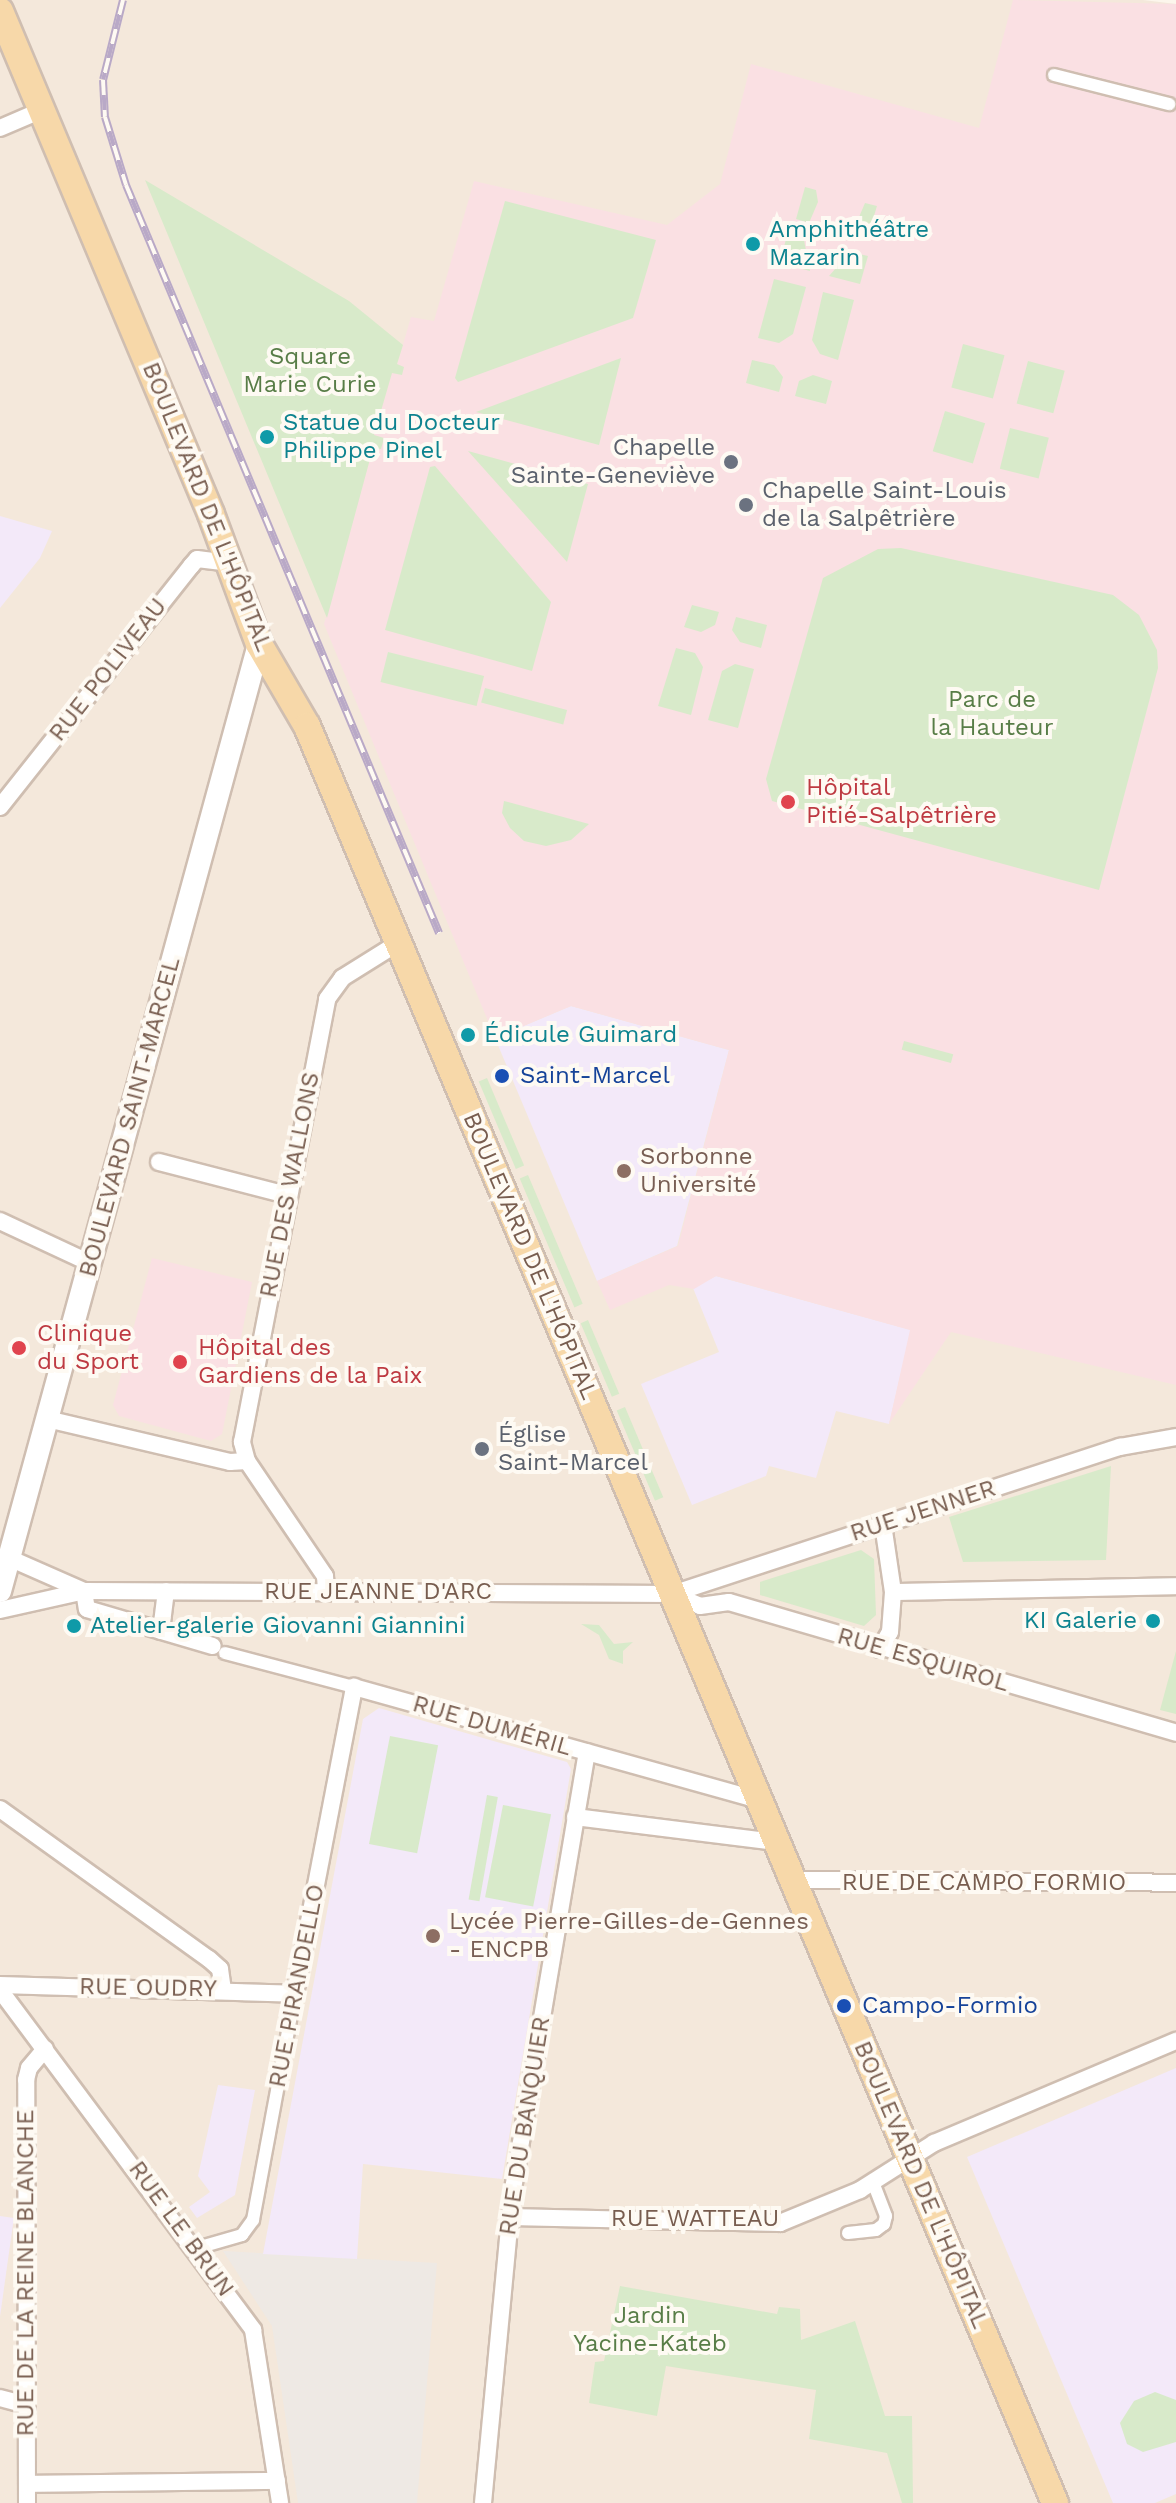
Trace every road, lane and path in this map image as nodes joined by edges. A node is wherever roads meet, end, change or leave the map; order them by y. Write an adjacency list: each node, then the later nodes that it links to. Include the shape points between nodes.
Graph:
1 (0, 11): 4 (main road, BOULEVARD DE L'HÔPITAL)
2 (1054, 75): 3 (street)
3 (1169, 104)
4 (42, 110): 5 (street); 6 (main road, BOULEVARD DE L'HÔPITAL)
5 (0, 128)
6 (229, 563): 7 (main road, BOULEVARD DE L'HÔPITAL); 8 (street, RUE POLIVEAU, via 197,559)
7 (259, 644): 9 (main road, BOULEVARD DE L'HÔPITAL, via 307,726); 13 (main road, BOULEVARD SAINT-MARCEL)
8 (0, 807)
9 (398, 943): 11 (street, RUE DES WALLONS, via 342,978 327,999); 25 (main road, BOULEVARD DE L'HÔPITAL)
10 (159, 1162): 11 (street)
11 (287, 1195): 16 (street, RUE DES WALLONS, via 242,1442)
12 (0, 1221): 13 (street)
13 (90, 1263): 14 (main road, BOULEVARD SAINT-MARCEL)
14 (47, 1419): 16 (street, via 230,1462); 18 (main road, BOULEVARD SAINT-MARCEL)
15 (1176, 1437): 17 (street, RUE JENNER, via 1120,1447)
16 (247, 1461): 23 (street, via 325,1576)
17 (883, 1524): 24 (street); 25 (street, RUE JENNER)
18 (9, 1558): 20 (main road, BOULEVARD SAINT-MARCEL); 21 (street, RUE JEANNE D'ARC)
19 (1176, 1586): 24 (street)
20 (0, 1591)
21 (84, 1591): 22 (street, RUE JEANNE D'ARC); 26 (street, RUE JEANNE D'ARC); 27 (street, RUE DUMÉRIL, via 87,1609)
22 (166, 1591): 23 (street, RUE JEANNE D'ARC); 27 (street)
23 (326, 1591): 25 (street, RUE JEANNE D'ARC)
24 (893, 1592): 28 (street, via 890,1632)
25 (672, 1594): 28 (street, RUE ESQUIROL, via 700,1606 729,1602); 33 (main road, BOULEVARD DE L'HÔPITAL)
26 (0, 1610)
27 (161, 1631): 29 (street, RUE DUMÉRIL)
28 (880, 1649): 31 (street, RUE ESQUIROL)
29 (219, 1650): 30 (street, RUE DUMÉRIL)
30 (354, 1687): 32 (street, RUE DUMÉRIL); 41 (street, RUE PIRANDELLO)
31 (1176, 1733)
32 (587, 1752): 33 (street, RUE DUMÉRIL); 35 (street, RUE DU BANQUIER)
33 (759, 1800): 36 (main road, BOULEVARD DE L'HÔPITAL)
34 (0, 1809): 40 (street, via 209,1959 220,1969)
35 (575, 1817): 36 (street); 46 (street, RUE DU BANQUIER)
36 (776, 1842): 37 (main road, BOULEVARD DE L'HÔPITAL)
37 (792, 1880): 38 (street, RUE DE CAMPO FORMIO); 44 (main road, BOULEVARD DE L'HÔPITAL)
38 (1176, 1883)
39 (0, 1988): 40 (street, RUE OUDRY); 43 (street, RUE LE BRUN)
40 (223, 1990): 41 (street, RUE OUDRY)
41 (295, 1994): 48 (street, RUE PIRANDELLO, via 253,2220 242,2235)
42 (1176, 2041): 44 (street, RUE WATTEAU, via 934,2143)
43 (45, 2049): 48 (street, RUE LE BRUN); 50 (street, RUE DE LA REINE BLANCHE, via 26,2080)
44 (911, 2160): 45 (street, RUE WATTEAU); 56 (main road, BOULEVARD DE L'HÔPITAL)
45 (873, 2182): 46 (street, RUE WATTEAU, via 780,2223); 47 (street, via 884,2224)
46 (510, 2217): 55 (street, RUE DU BANQUIER)
47 (848, 2233)
48 (197, 2248): 51 (street, RUE LE BRUN, via 253,2330)
49 (0, 2398): 50 (street)
50 (26, 2405): 52 (street, RUE DE LA REINE BLANCHE)
51 (277, 2481): 52 (street); 54 (street, RUE LE BRUN)
52 (27, 2484): 53 (street, RUE DE LA REINE BLANCHE)
53 (27, 2503)
54 (280, 2503)
55 (483, 2503)
56 (1055, 2503)

